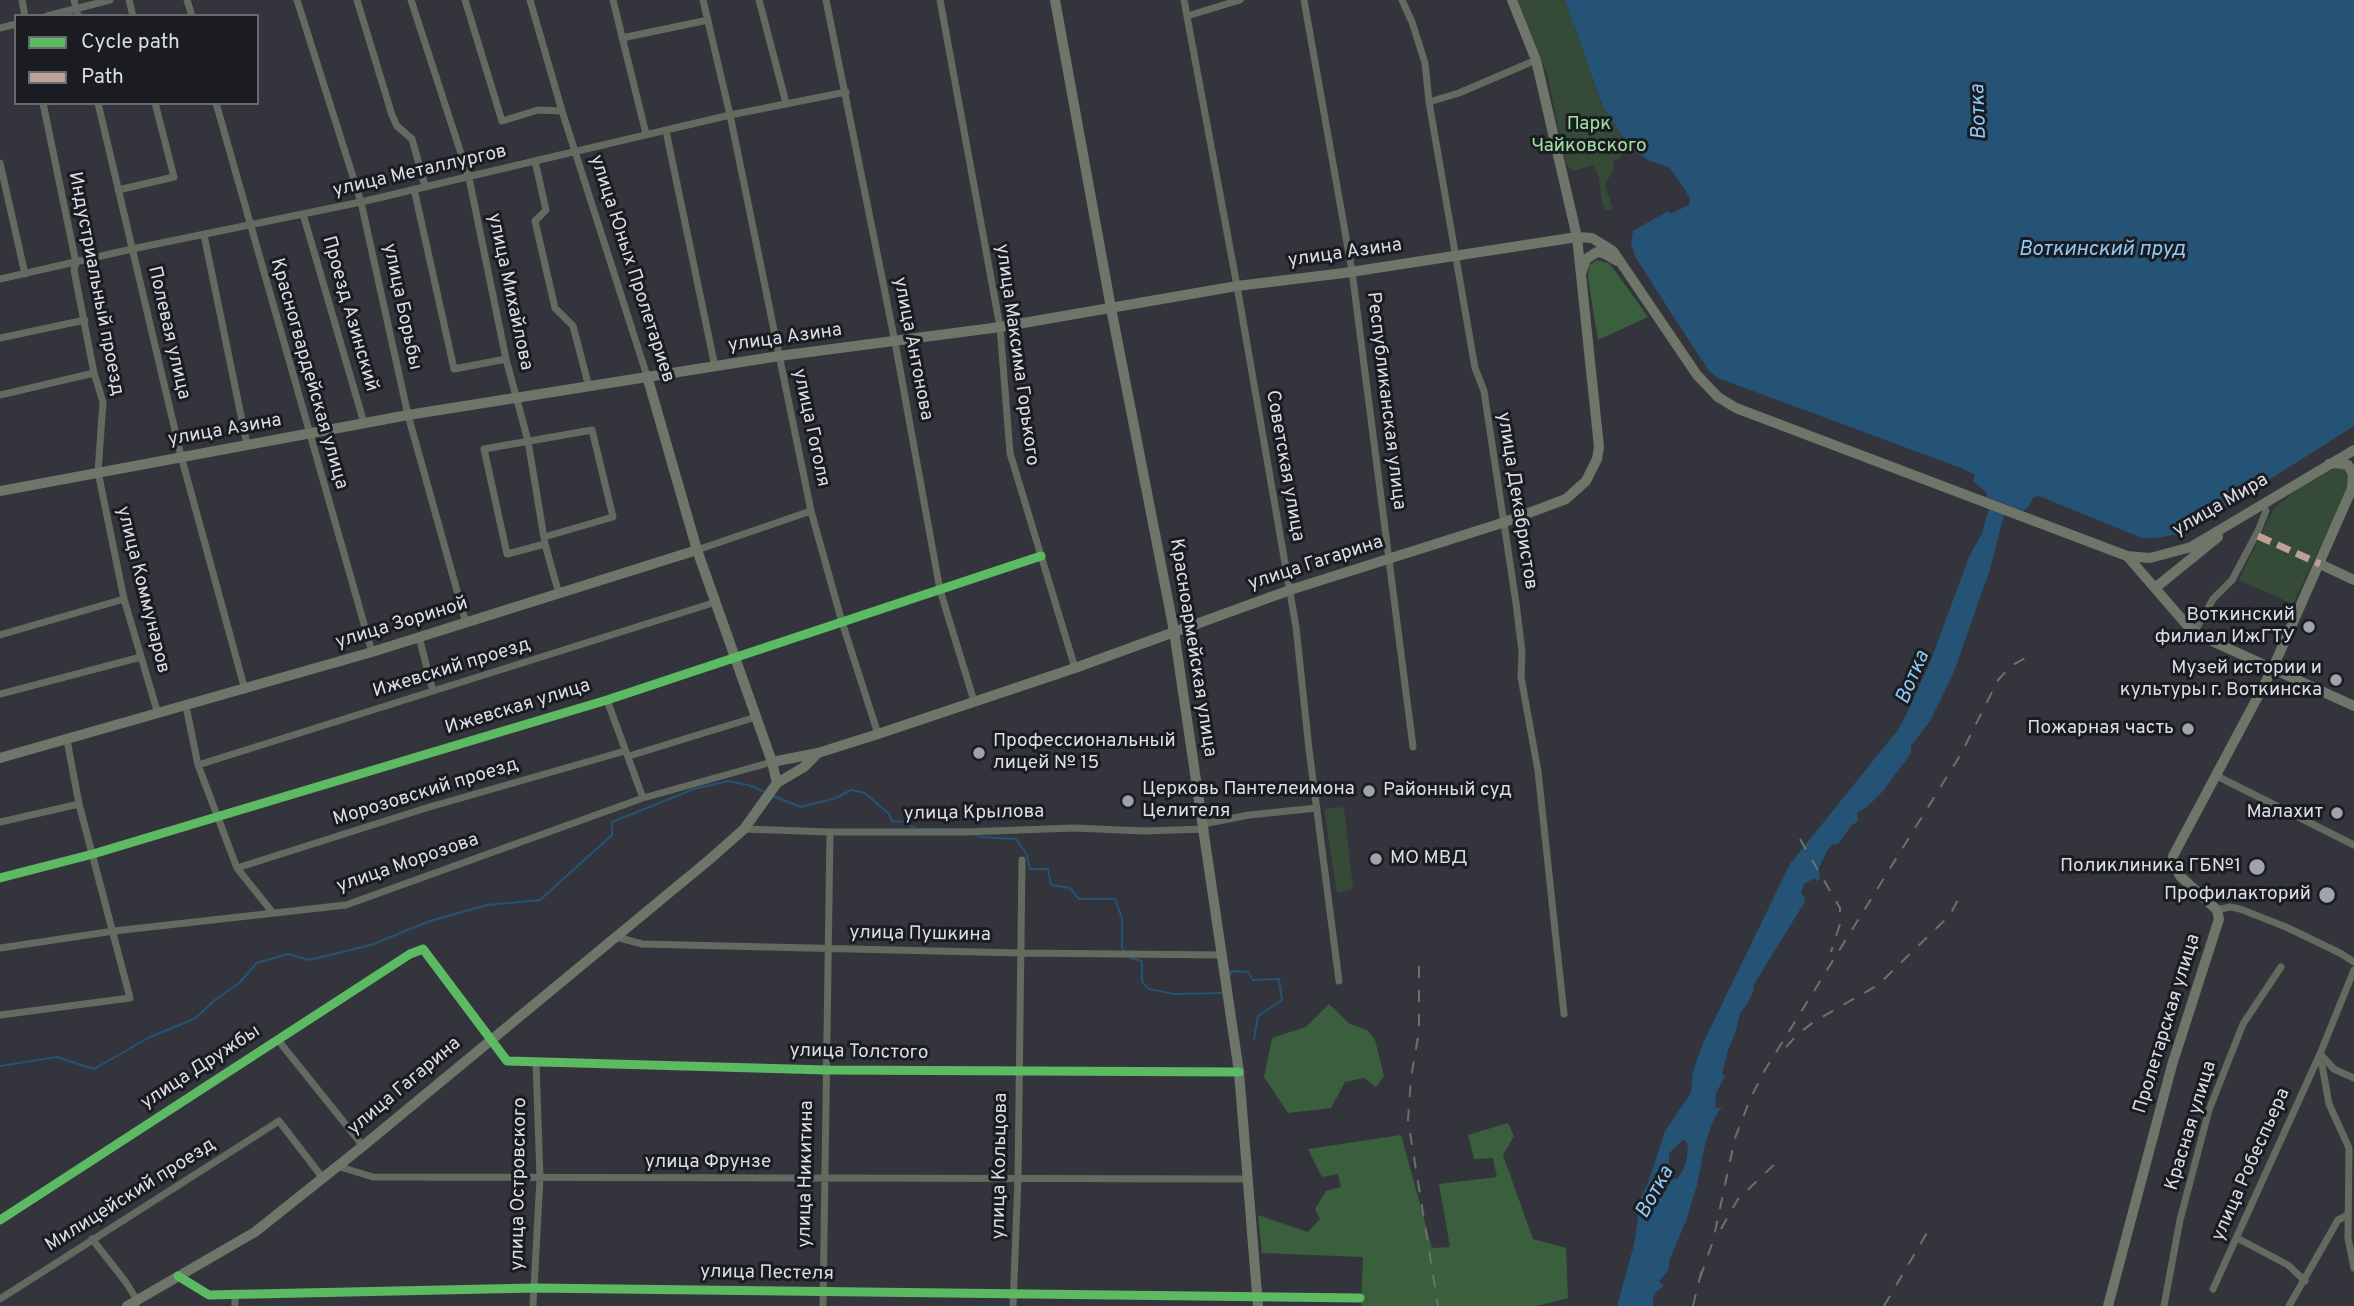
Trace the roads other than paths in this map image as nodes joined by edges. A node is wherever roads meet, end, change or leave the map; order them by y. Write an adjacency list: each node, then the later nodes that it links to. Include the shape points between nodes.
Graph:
1 (110, 0): 18 (street)
2 (297, 0): 42 (street, улица Борьбы)
3 (357, 0): 39 (street, via 392,115 412,139)
4 (411, 0): 38 (street, улица Михайлова)
5 (465, 0): 31 (street, via 502,121 538,110)
6 (530, 0): 31 (street, улица Юных Пролетариев)
7 (613, 0): 22 (street)
8 (703, 0): 21 (street, улица Гоголя)
9 (759, 0): 26 (street)
10 (826, 0): 24 (street, улица Антонова)
11 (940, 0): 58 (street, улица Максима Горького)
12 (1055, 0): 56 (main road, Красноармейская улица)
13 (1184, 0): 20 (street, Советская улица)
14 (1240, 0): 20 (street)
15 (1304, 0): 51 (street, Республиканская улица)
16 (1402, 0): 25 (street, улица Декабристов, via 1425,63)
17 (1512, 0): 23 (main road, улица Гагарина)
18 (75, 4): 19 (street)
19 (52, 14)
20 (1187, 16): 55 (street, Советская улица)
21 (708, 20): 22 (street); 32 (street, улица Гоголя)
22 (622, 37): 34 (street)
23 (1536, 60): 25 (street); 46 (main road, улица Гагарина)
24 (846, 92): 26 (street, улица Металлургов); 60 (street, улица Антонова)
25 (1429, 102): 48 (street, улица Декабристов)
26 (786, 103): 32 (street, улица Металлургов)
27 (43, 105): 49 (street, Индустриальный проезд)
28 (98, 105): 41 (street, Полевая улица)
29 (156, 105): 41 (street, via 174,177)
30 (217, 105): 44 (street, Красногвардейская улица)
31 (562, 111): 35 (street, улица Юных Пролетариев)
32 (730, 115): 33 (street, улица Металлургов); 61 (street, улица Гоголя)
33 (666, 131): 34 (street, улица Металлургов); 63 (street)
34 (646, 134): 35 (street, улица Металлургов)
35 (575, 151): 36 (street, улица Металлургов); 65 (street, улица Юных Пролетариев)
36 (535, 161): 38 (street, улица Металлургов); 66 (street, via 546,210 535,221 555,308 573,326)
37 (0, 163): 52 (street)
38 (469, 178): 39 (street, улица Металлургов); 62 (street, улица Михайлова)
39 (425, 186): 40 (street, улица Металлургов)
40 (415, 189): 42 (street, улица Металлургов); 62 (street, via 454,369)
41 (118, 190): 47 (street, Полевая улица)
42 (361, 202): 43 (street, улица Металлургов); 69 (street, улица Борьбы)
43 (303, 214): 44 (street, улица Металлургов); 70 (street, Проезд Азинский)
44 (249, 226): 45 (street, улица Металлургов); 71 (street, Красногвардейская улица)
45 (204, 235): 47 (street, улица Металлургов); 73 (street)
46 (1577, 237): 48 (main road, улица Азина); 50 (main road, via 1600,241); 53 (main road, улица Гагарина)
47 (132, 249): 49 (street, улица Металлургов); 75 (street, Полевая улица)
48 (1455, 256): 51 (main road, улица Азина); 83 (street, улица Декабристов, via 1475,368 1484,391)
49 (76, 263): 52 (street, улица Металлургов); 57 (street, Индустриальный проезд)
50 (1623, 264): 53 (main road, via 1597,252 1586,259); 87 (main road, via 1697,375 1727,403)
51 (1352, 271): 55 (main road, улица Азина); 88 (street, Республиканская улица)
52 (25, 274): 54 (street, улица Металлургов)
53 (1581, 275): 83 (main road, улица Гагарина, via 1598,430 1597,459 1586,481 1566,499)
54 (0, 279)
55 (1237, 286): 56 (main road, улица Азина); 93 (street, Советская улица)
56 (1111, 308): 58 (main road, улица Азина); 99 (main road, Красноармейская улица)
57 (85, 320): 59 (street); 64 (street, Индустриальный проезд)
58 (1000, 327): 60 (main road, улица Азина); 86 (street, улица Максима Горького, via 1010,453)
59 (0, 338)
60 (895, 342): 61 (main road, улица Азина); 92 (street, улица Антонова)
61 (779, 356): 63 (main road, улица Азина); 81 (street, улица Гоголя)
62 (506, 359): 68 (street, улица Михайлова)
63 (715, 367): 65 (main road, улица Азина)
64 (94, 373): 67 (street); 77 (street, Индустриальный проезд, via 103,402)
65 (647, 376): 66 (main road, улица Азина); 85 (main road, улица Юных Пролетариев)
66 (589, 387): 68 (main road, улица Азина)
67 (0, 394)
68 (516, 399): 69 (main road, улица Азина); 72 (street, улица Михайлова)
69 (408, 415): 70 (main road, улица Азина); 98 (street, улица Борьбы)
70 (364, 423): 71 (main road, улица Азина)
71 (309, 434): 73 (main road, улица Азина); 103 (street, Красногвардейская улица)
72 (528, 441): 84 (street, улица Михайлова); 84 (street, via 484,450 507,554); 84 (street, via 592,430 612,517)
73 (247, 445): 75 (main road, улица Азина)
74 (2354, 450): 76 (main road, улица Мира)
75 (181, 456): 77 (main road, улица Азина); 108 (street, Полевая улица)
76 (2325, 465): 78 (main road, via 2348,465); 80 (main road, улица Мира)
77 (98, 472): 79 (main road, улица Азина); 95 (street, улица Коммунаров)
78 (2353, 486): 89 (main road)
79 (0, 491)
80 (2263, 503): 82 (main road, улица Мира); 100 (street, via 2266,510 2258,531 2232,580 2213,599)
81 (811, 511): 85 (street, улица Зориной); 97 (street, улица Гоголя)
82 (2243, 517): 87 (main road, улица Мира, via 2181,551 2150,558); 91 (main road)
83 (1502, 523): 88 (main road, улица Гагарина); 152 (street, улица Декабристов, via 1538,771)
84 (544, 540): 94 (street, улица Михайлова)
85 (698, 550): 94 (main road, улица Зориной); 96 (main road, улица Юных Пролетариев)
86 (1041, 556): 92 (street, Ижевская улица); 106 (street, улица Максима Горького)
87 (2127, 556): 91 (main road)
88 (1389, 558): 93 (main road, улица Гагарина); 119 (street, Республиканская улица)
89 (2320, 564): 90 (main road); 107 (main road)
90 (2354, 580)
91 (2155, 588): 100 (main road)
92 (940, 590): 97 (street, Ижевская улица); 112 (street, улица Антонова)
93 (1290, 590): 99 (main road, улица Гагарина); 129 (street, Советская улица)
94 (559, 594): 98 (main road, улица Зориной)
95 (124, 599): 101 (street); 104 (street, улица Коммунаров)
96 (716, 603): 105 (main road, улица Юных Пролетариев); 109 (street, Ижевский проезд)
97 (842, 622): 105 (street, Ижевская улица); 117 (street, улица Гоголя)
98 (466, 623): 102 (main road, улица Зориной)
99 (1174, 631): 106 (main road, улица Гагарина); 132 (main road, Красноармейская улица)
100 (2195, 631): 107 (main road)
101 (0, 635)
102 (419, 637): 103 (main road, улица Зориной); 109 (street)
103 (372, 652): 108 (main road, улица Зориной)
104 (141, 657): 110 (street); 115 (street, улица Коммунаров)
105 (736, 658): 111 (street, Ижевская улица); 116 (main road, улица Юных Пролетариев)
106 (1075, 668): 112 (main road, улица Гагарина)
107 (2272, 670): 114 (main road); 125 (main road)
108 (245, 690): 113 (main road, улица Зориной)
109 (433, 691): 124 (street, Ижевский проезд)
110 (0, 694)
111 (607, 700): 121 (street); 130 (street, Ижевская улица)
112 (974, 701): 117 (main road, улица Гагарина)
113 (186, 706): 115 (main road, улица Зориной); 124 (street)
114 (2354, 706)
115 (158, 714): 118 (main road, улица Зориной)
116 (756, 717): 121 (street, Морозовский проезд); 123 (main road, улица Юных Пролетариев)
117 (878, 734): 120 (main road, улица Гагарина)
118 (68, 740): 122 (main road, улица Зориной); 128 (street)
119 (1413, 747)
120 (818, 753): 123 (main road); 126 (main road)
121 (626, 754): 127 (street); 138 (street, Морозовский проезд, via 426,808)
122 (0, 758)
123 (772, 762): 126 (main road, улица Юных Пролетариев); 127 (street, улица Морозова)
124 (198, 765): 130 (street)
125 (2215, 775): 135 (street); 140 (main road, via 2173,856 2182,877)
126 (777, 783): 133 (main road, улица Гагарина)
127 (643, 797): 141 (street, улица Морозова, via 346,905)
128 (79, 804): 131 (street); 136 (street)
129 (1317, 808): 132 (street, улица Крылова); 151 (street, Советская улица)
130 (217, 815): 136 (street, Ижевская улица); 138 (street)
131 (0, 822)
132 (1204, 827): 134 (street, улица Крылова); 147 (main road, Красноармейская улица)
133 (744, 829): 134 (street, улица Крылова); 143 (main road, улица Гагарина)
134 (830, 832): 145 (street, улица Никитина)
135 (2354, 845)
136 (93, 854): 139 (street, Ижевская улица); 142 (street)
137 (1022, 860): 146 (street, улица Кольцова)
138 (237, 868): 141 (street)
139 (0, 878)
140 (2217, 909): 148 (street, via 2240,909); 189 (main road, Пролетарская улица, via 2218,922 2172,1065)
141 (273, 913): 142 (street, улица Морозова)
142 (114, 931): 144 (street, улица Морозова); 153 (street, via 130,998)
143 (616, 937): 145 (street, улица Пушкина, via 642,944); 154 (main road, улица Гагарина)
144 (0, 948)
145 (828, 948): 146 (street, улица Пушкина); 158 (street, улица Никитина)
146 (1020, 953): 147 (street, улица Пушкина); 160 (street, улица Кольцова)
147 (1223, 955): 159 (main road, Красноармейская улица)
148 (2354, 962)
149 (2281, 967): 190 (street, Красная улица, via 2243,1024 2209,1110 2180,1220)
150 (2354, 970): 156 (street, улица Робеспьера)
151 (1339, 981)
152 (1564, 1014)
153 (0, 1015)
154 (491, 1038): 155 (street, улица Дружбы, via 423,949); 157 (street, улица Толстого, via 507,1061); 162 (main road, улица Гагарина)
155 (278, 1040): 162 (street); 170 (street, улица Дружбы)
156 (2320, 1054): 161 (street, via 2334,1069); 169 (street, via 2329,1104 2349,1148); 171 (street, улица Робеспьера)
157 (536, 1063): 158 (street, улица Толстого); 165 (street, улица Островского)
158 (826, 1070): 160 (street, улица Толстого); 168 (street, улица Никитина)
159 (1239, 1072): 160 (street, улица Толстого); 167 (main road, Красноармейская улица)
160 (1019, 1073): 166 (street, улица Кольцова)
161 (2354, 1078)
162 (363, 1146): 163 (main road, улица Гагарина)
163 (336, 1166): 164 (main road, улица Гагарина); 165 (street, улица Фрунзе, via 373,1177)
164 (322, 1177): 172 (street, Милицейский проезд, via 279,1121); 174 (main road, улица Гагарина, via 255,1232)
165 (540, 1178): 168 (street, улица Фрунзе); 176 (street, улица Островского)
166 (1018, 1178): 167 (street, улица Фрунзе); 168 (street, улица Фрунзе); 180 (street, улица Кольцова)
167 (1249, 1178): 183 (main road, Красноармейская улица)
168 (824, 1179): 178 (street, улица Никитина)
169 (2348, 1215): 173 (street); 175 (street, via 2338,1220)
170 (0, 1220)
171 (2237, 1238): 175 (street, via 2288,1265); 177 (street, улица Робеспьера)
172 (92, 1239): 182 (street, Милицейский проезд); 184 (street, via 125,1281)
173 (2354, 1268)
174 (178, 1276): 179 (street, улица Пестеля, via 209,1295); 184 (main road, улица Гагарина)
175 (2305, 1281): 191 (street)
176 (534, 1289): 178 (street, улица Пестеля); 179 (street, улица Пестеля); 186 (street, улица Островского)
177 (2213, 1289)
178 (823, 1292): 180 (street, улица Пестеля); 187 (street, улица Никитина)
179 (234, 1293): 185 (street)
180 (1013, 1294): 183 (street, улица Пестеля); 188 (street, улица Кольцова)
181 (1360, 1298): 183 (street, улица Пестеля)
182 (0, 1299)
183 (1258, 1301)
184 (133, 1304)
185 (235, 1306)
186 (533, 1306)
187 (823, 1306)
188 (1013, 1306)
189 (2108, 1306)
190 (2164, 1306)
191 (2289, 1306)

